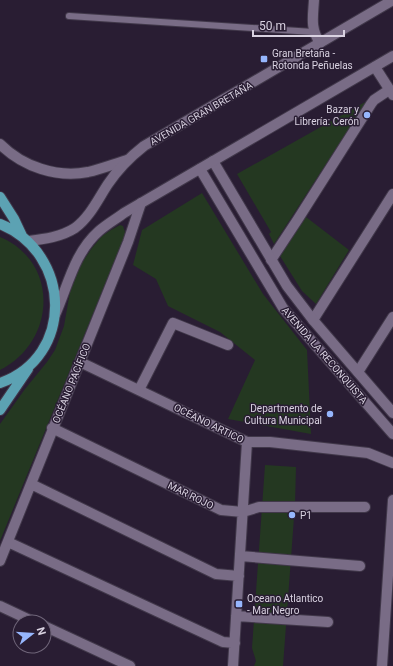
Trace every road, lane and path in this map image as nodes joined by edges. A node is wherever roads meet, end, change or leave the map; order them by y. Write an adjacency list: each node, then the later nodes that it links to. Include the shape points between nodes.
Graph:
1 (314, 0): 4 (street)
2 (393, 0): 5 (street, AVENIDA GRAN BRETAÑA)
3 (69, 16): 4 (lane)
4 (313, 32): 5 (street)
5 (320, 43): 10 (street, AVENIDA GRAN BRETAÑA, via 148,144)
6 (393, 56): 7 (street)
7 (374, 66): 8 (street); 11 (street)
8 (391, 92): 18 (street, via 371,104)
9 (0, 144): 10 (street, via 30,165 50,172 72,174)
10 (127, 160): 17 (street, AVENIDA GRAN BRETAÑA, via 81,223 56,236)
11 (213, 161): 12 (street); 18 (street, AVENIDA LA RECONQUISTA)
12 (200, 169): 15 (street); 31 (street, AVENIDA LA RECONQUISTA, via 283,308)
13 (393, 194): 21 (street)
14 (0, 198): 17 (main road)
15 (141, 204): 19 (street, via 110,222 82,251); 23 (street, OCÉANO PACÍFICO)
16 (0, 224): 17 (main road)
17 (25, 239): 19 (main road, via 37,251 50,275 54,288)
18 (271, 260): 21 (street, AVENIDA LA RECONQUISTA, via 287,286)
19 (55, 315): 24 (main road, via 47,341)
20 (393, 317): 25 (street)
21 (314, 320): 25 (street, AVENIDA LA RECONQUISTA)
22 (228, 345): 27 (street, via 173,323)
23 (80, 362): 27 (street, OCÉANO ARTICO); 30 (street, OCÉANO PACÍFICO)
24 (32, 363): 26 (main road, via 14,377); 28 (main road)
25 (358, 372): 29 (street, AVENIDA LA RECONQUISTA)
26 (0, 383)
27 (139, 390): 32 (street, OCÉANO ARTICO)
28 (0, 410)
29 (393, 413)
30 (52, 428): 34 (street, OCÉANO PACÍFICO); 37 (street, MAR ROJO, via 221,510)
31 (392, 435)
32 (247, 442): 33 (street, OCÉANO ARTICO, via 270,442 368,453); 37 (street)
33 (393, 463)
34 (31, 484): 38 (street, OCÉANO PACÍFICO); 43 (street, via 216,574)
35 (393, 504): 39 (street)
36 (364, 507): 37 (street, MAR ROJO, via 259,507)
37 (243, 512): 40 (street)
38 (8, 542): 41 (street, OCÉANO PACÍFICO); 50 (street, via 223,642)
39 (391, 545): 45 (street)
40 (240, 556): 42 (street); 43 (street)
41 (0, 561)
42 (360, 566)
43 (239, 576): 47 (street)
44 (0, 606): 46 (street)
45 (389, 609): 53 (street)
46 (17, 614)
47 (236, 616): 48 (street); 50 (street)
48 (328, 622)
49 (52, 630): 51 (street)
50 (235, 643): 52 (street)
51 (130, 666)
52 (233, 666)
53 (382, 666)

